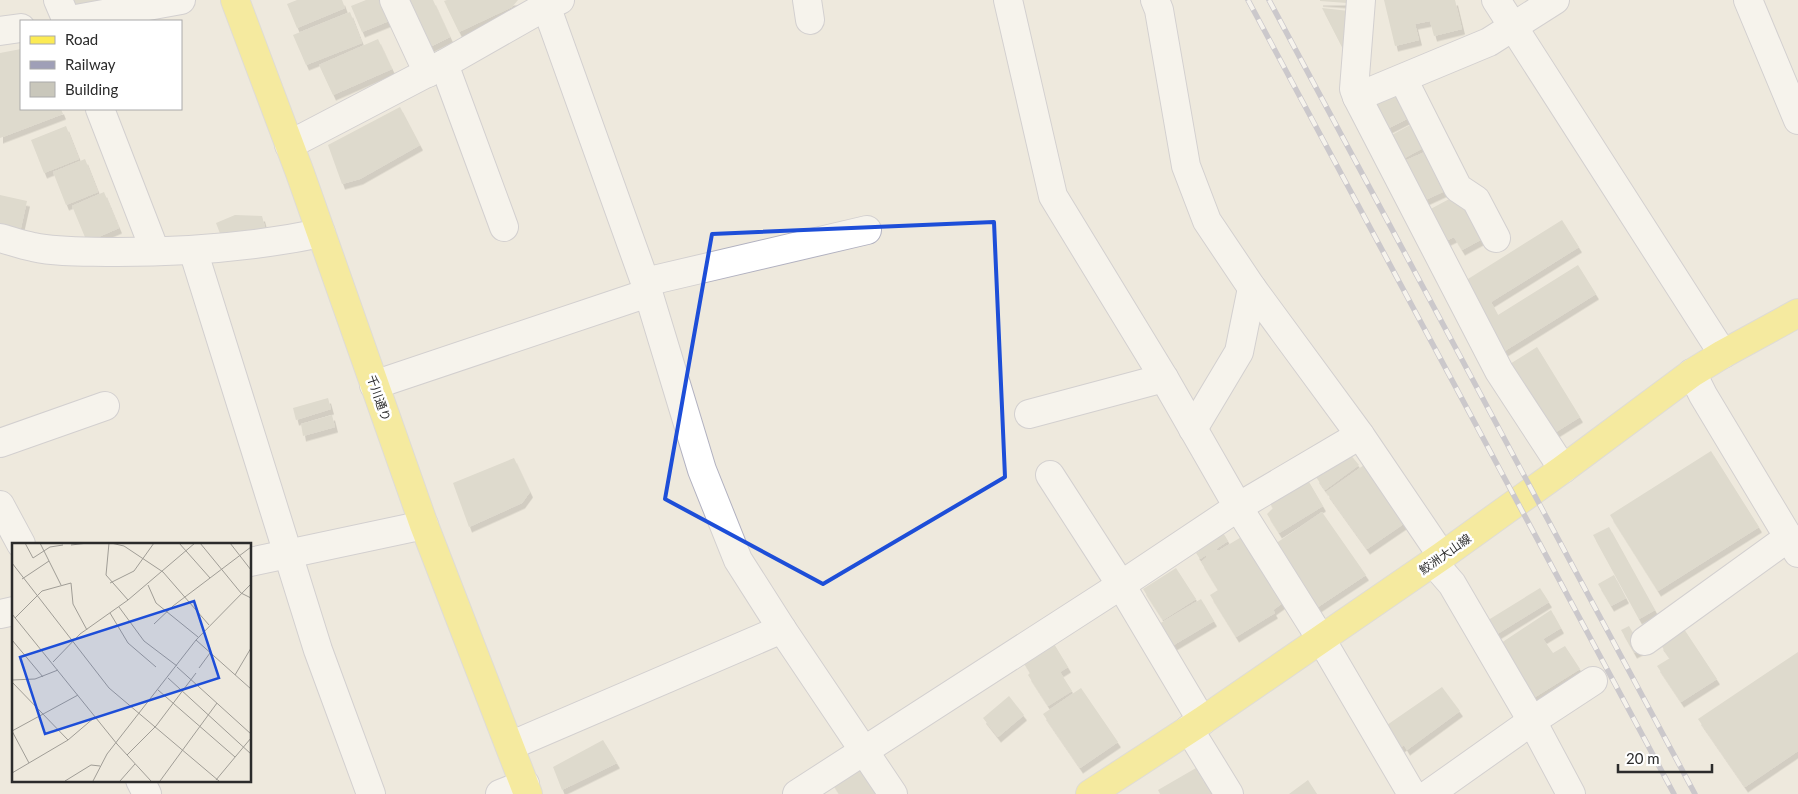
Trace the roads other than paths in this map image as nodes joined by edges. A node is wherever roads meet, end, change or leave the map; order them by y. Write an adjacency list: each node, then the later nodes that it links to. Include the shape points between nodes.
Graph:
1 (58, 0): 12 (street)
2 (181, 0): 13 (street)
3 (235, 0): 22 (main road, 千川通り)
4 (394, 0): 17 (street)
5 (1008, 0): 35 (street, via 1053,196)
6 (1154, 0): 31 (street, via 1159,10 1186,166 1206,221)
7 (1361, 0): 19 (street, via 1354,89)
8 (1496, 0): 14 (street)
9 (1555, 0): 14 (street)
10 (1748, 0): 21 (street)
11 (550, 2): 17 (street); 30 (street)
12 (66, 20)
13 (71, 20)
14 (1513, 27): 18 (street, via 1489,42); 33 (street)
15 (20, 28): 16 (street)
16 (0, 31)
17 (436, 69): 22 (street); 23 (street)
18 (1403, 79): 19 (street); 27 (street, via 1458,188 1476,200)
19 (1357, 97): 42 (street, via 1499,370)
20 (100, 110): 29 (street)
21 (1798, 120)
22 (289, 145): 25 (main road, 千川通り)
23 (504, 228)
24 (866, 230): 30 (street)
25 (321, 233): 28 (street, via 279,242); 36 (main road, 千川通り)
26 (0, 238): 29 (street, via 34,247 72,251)
27 (1496, 238)
28 (192, 250): 29 (street); 49 (street)
29 (155, 251)
30 (647, 287): 36 (street); 53 (street, via 702,470 738,560)
31 (1252, 288): 39 (street, via 1239,352); 40 (street)
32 (1798, 314): 33 (main road, 鮫洲大山線)
33 (1723, 354): 34 (main road, 鮫洲大山線)
34 (1692, 373): 42 (main road, 鮫洲大山線); 48 (street, via 1702,395)
35 (1164, 378): 38 (street); 39 (street)
36 (374, 385): 46 (main road, 千川通り)
37 (106, 406): 41 (street)
38 (1029, 414)
39 (1193, 429): 45 (street)
40 (1360, 435): 45 (street); 50 (street)
41 (0, 443)
42 (1564, 469): 50 (main road, 鮫洲大山線)
43 (1050, 475): 52 (street)
44 (0, 505): 47 (street)
45 (1238, 507): 52 (street); 54 (street)
46 (424, 525): 49 (street); 59 (main road, 千川通り)
47 (20, 543)
48 (1793, 545): 55 (street)
49 (287, 554): 51 (street); 64 (street)
50 (1438, 559): 54 (main road, 鮫洲大山線); 57 (street)
51 (251, 562)
52 (1122, 585): 58 (street); 60 (street)
53 (782, 629): 59 (street); 60 (street)
54 (1321, 639): 58 (main road, 鮫洲大山線); 69 (street)
55 (1645, 640)
56 (1593, 681): 57 (street)
57 (1532, 721): 70 (street); 71 (street)
58 (1195, 725): 67 (main road, 鮫洲大山線); 68 (street)
59 (510, 746): 62 (main road, 千川通り)
60 (865, 751): 65 (street); 66 (street)
61 (141, 782): 63 (street)
62 (518, 791)
63 (147, 794)
64 (371, 794)
65 (797, 794)
66 (892, 794)
67 (1090, 794)
68 (1230, 794)
69 (1412, 794)
70 (1430, 794)
71 (1571, 794)

